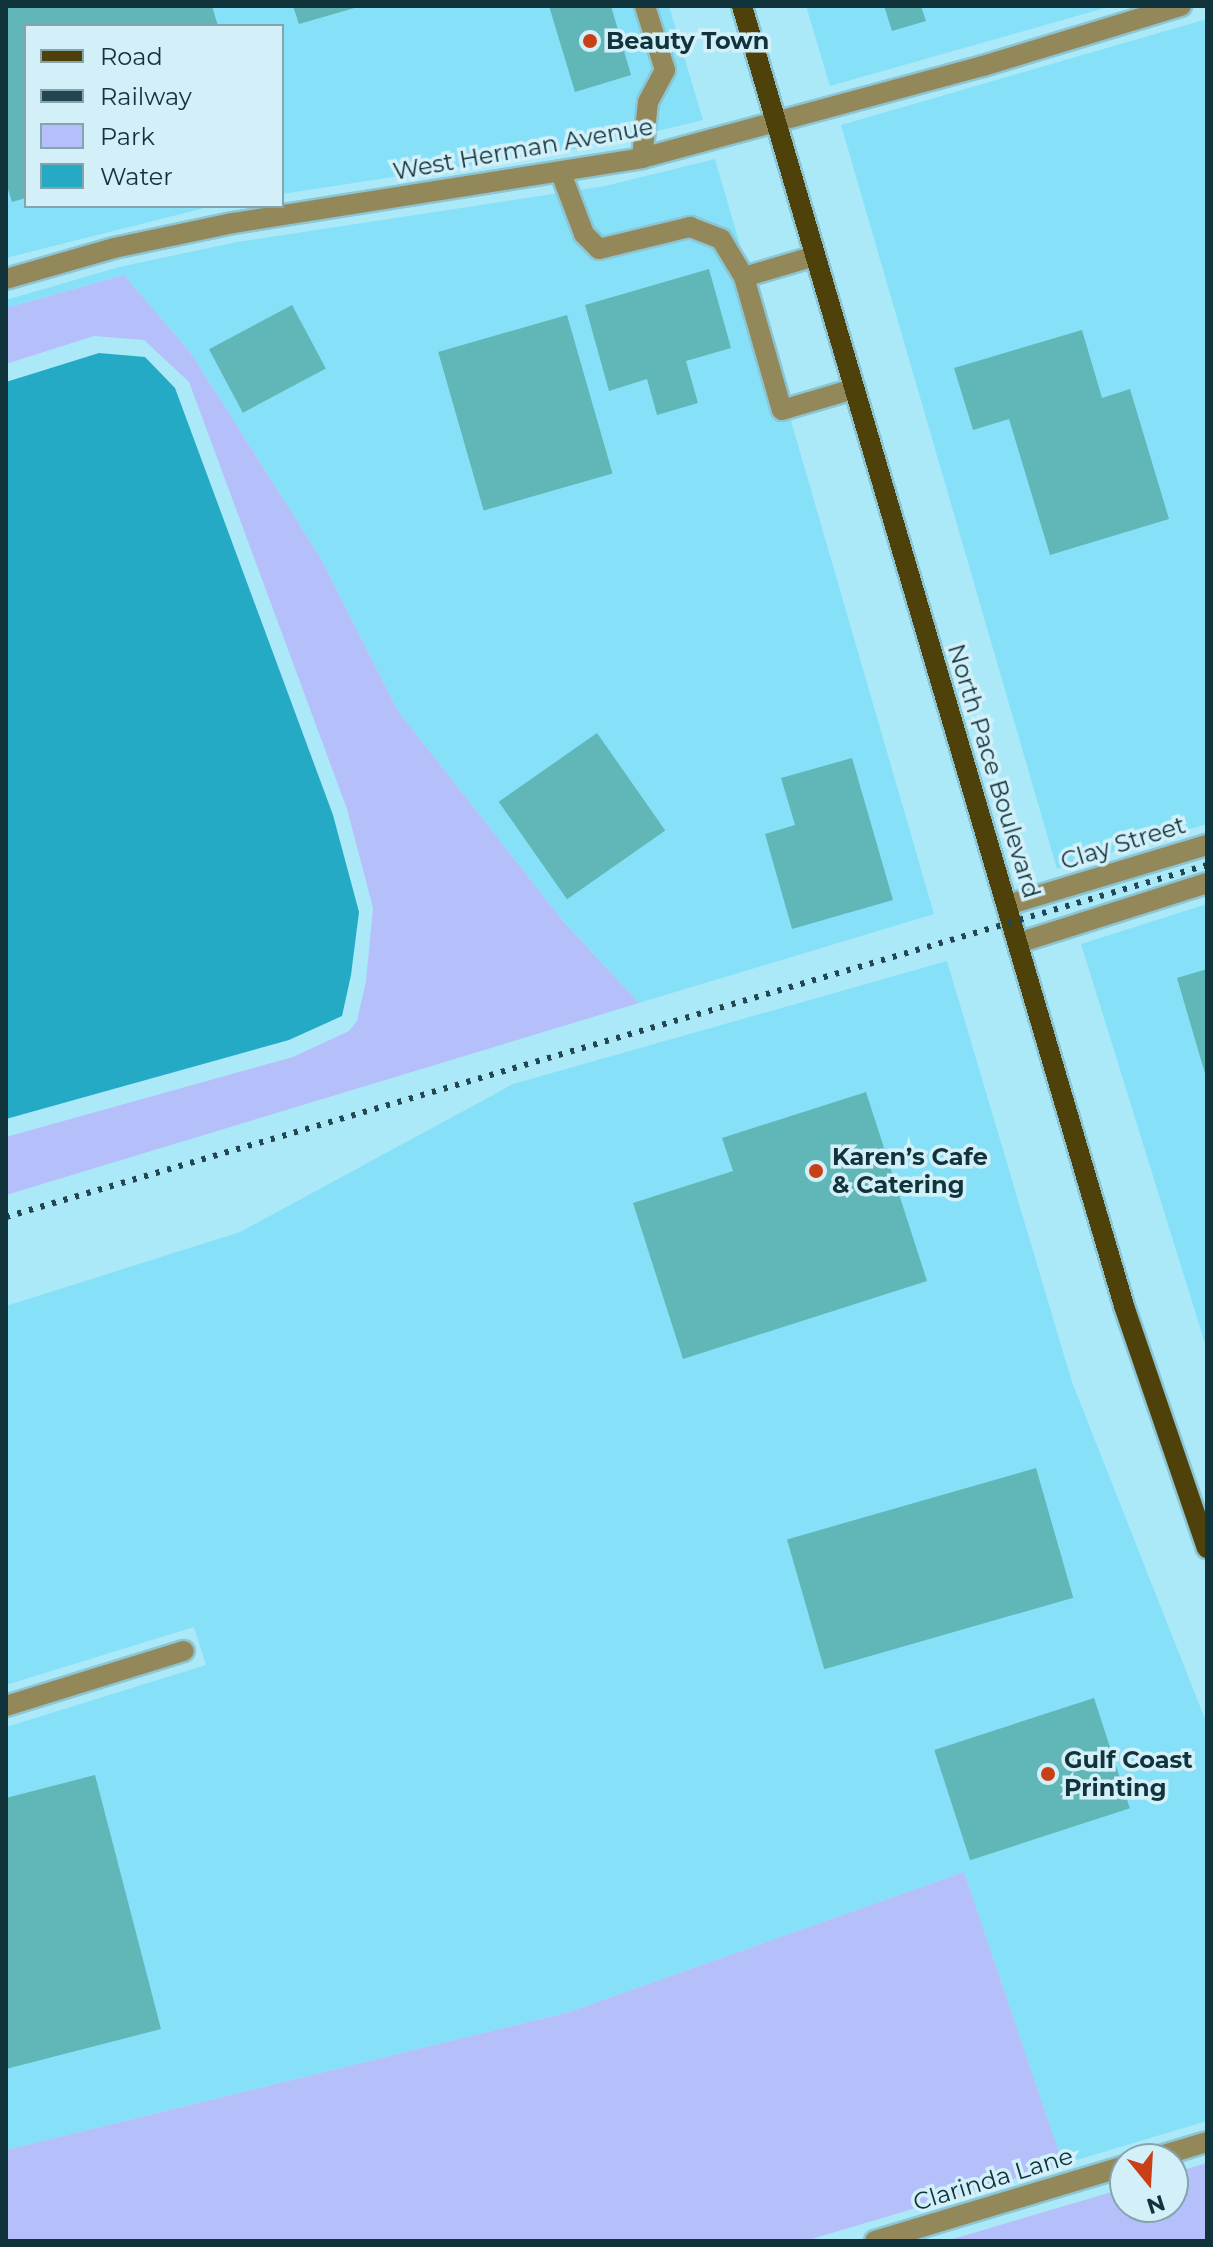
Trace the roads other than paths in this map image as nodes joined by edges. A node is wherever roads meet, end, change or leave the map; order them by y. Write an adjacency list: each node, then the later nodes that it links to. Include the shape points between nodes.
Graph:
1 (645, 6): 5 (street, via 665,70 648,102)
2 (742, 6): 4 (main road, North Pace Boulevard)
3 (1181, 6): 4 (street, West Herman Avenue)
4 (776, 121): 5 (street, West Herman Avenue); 7 (main road, North Pace Boulevard)
5 (642, 158): 6 (street, West Herman Avenue)
6 (561, 173): 8 (street, via 584,234 599,249 690,227 721,239); 9 (street, West Herman Avenue, via 233,223 114,248)
7 (815, 256): 8 (street); 10 (main road, North Pace Boulevard)
8 (744, 277): 10 (street, via 782,410)
9 (6, 279)
10 (854, 389): 13 (main road, North Pace Boulevard)
11 (1207, 845): 13 (street, Clay Street)
12 (1207, 883): 14 (street)
13 (1007, 905): 14 (main road, North Pace Boulevard)
14 (1018, 943): 15 (main road, North Pace Boulevard, via 1124,1306)
15 (1207, 1548)
16 (184, 1651): 17 (street)
17 (6, 1706)
18 (1109, 2171): 19 (street, Clarinda Lane)
19 (875, 2241)

